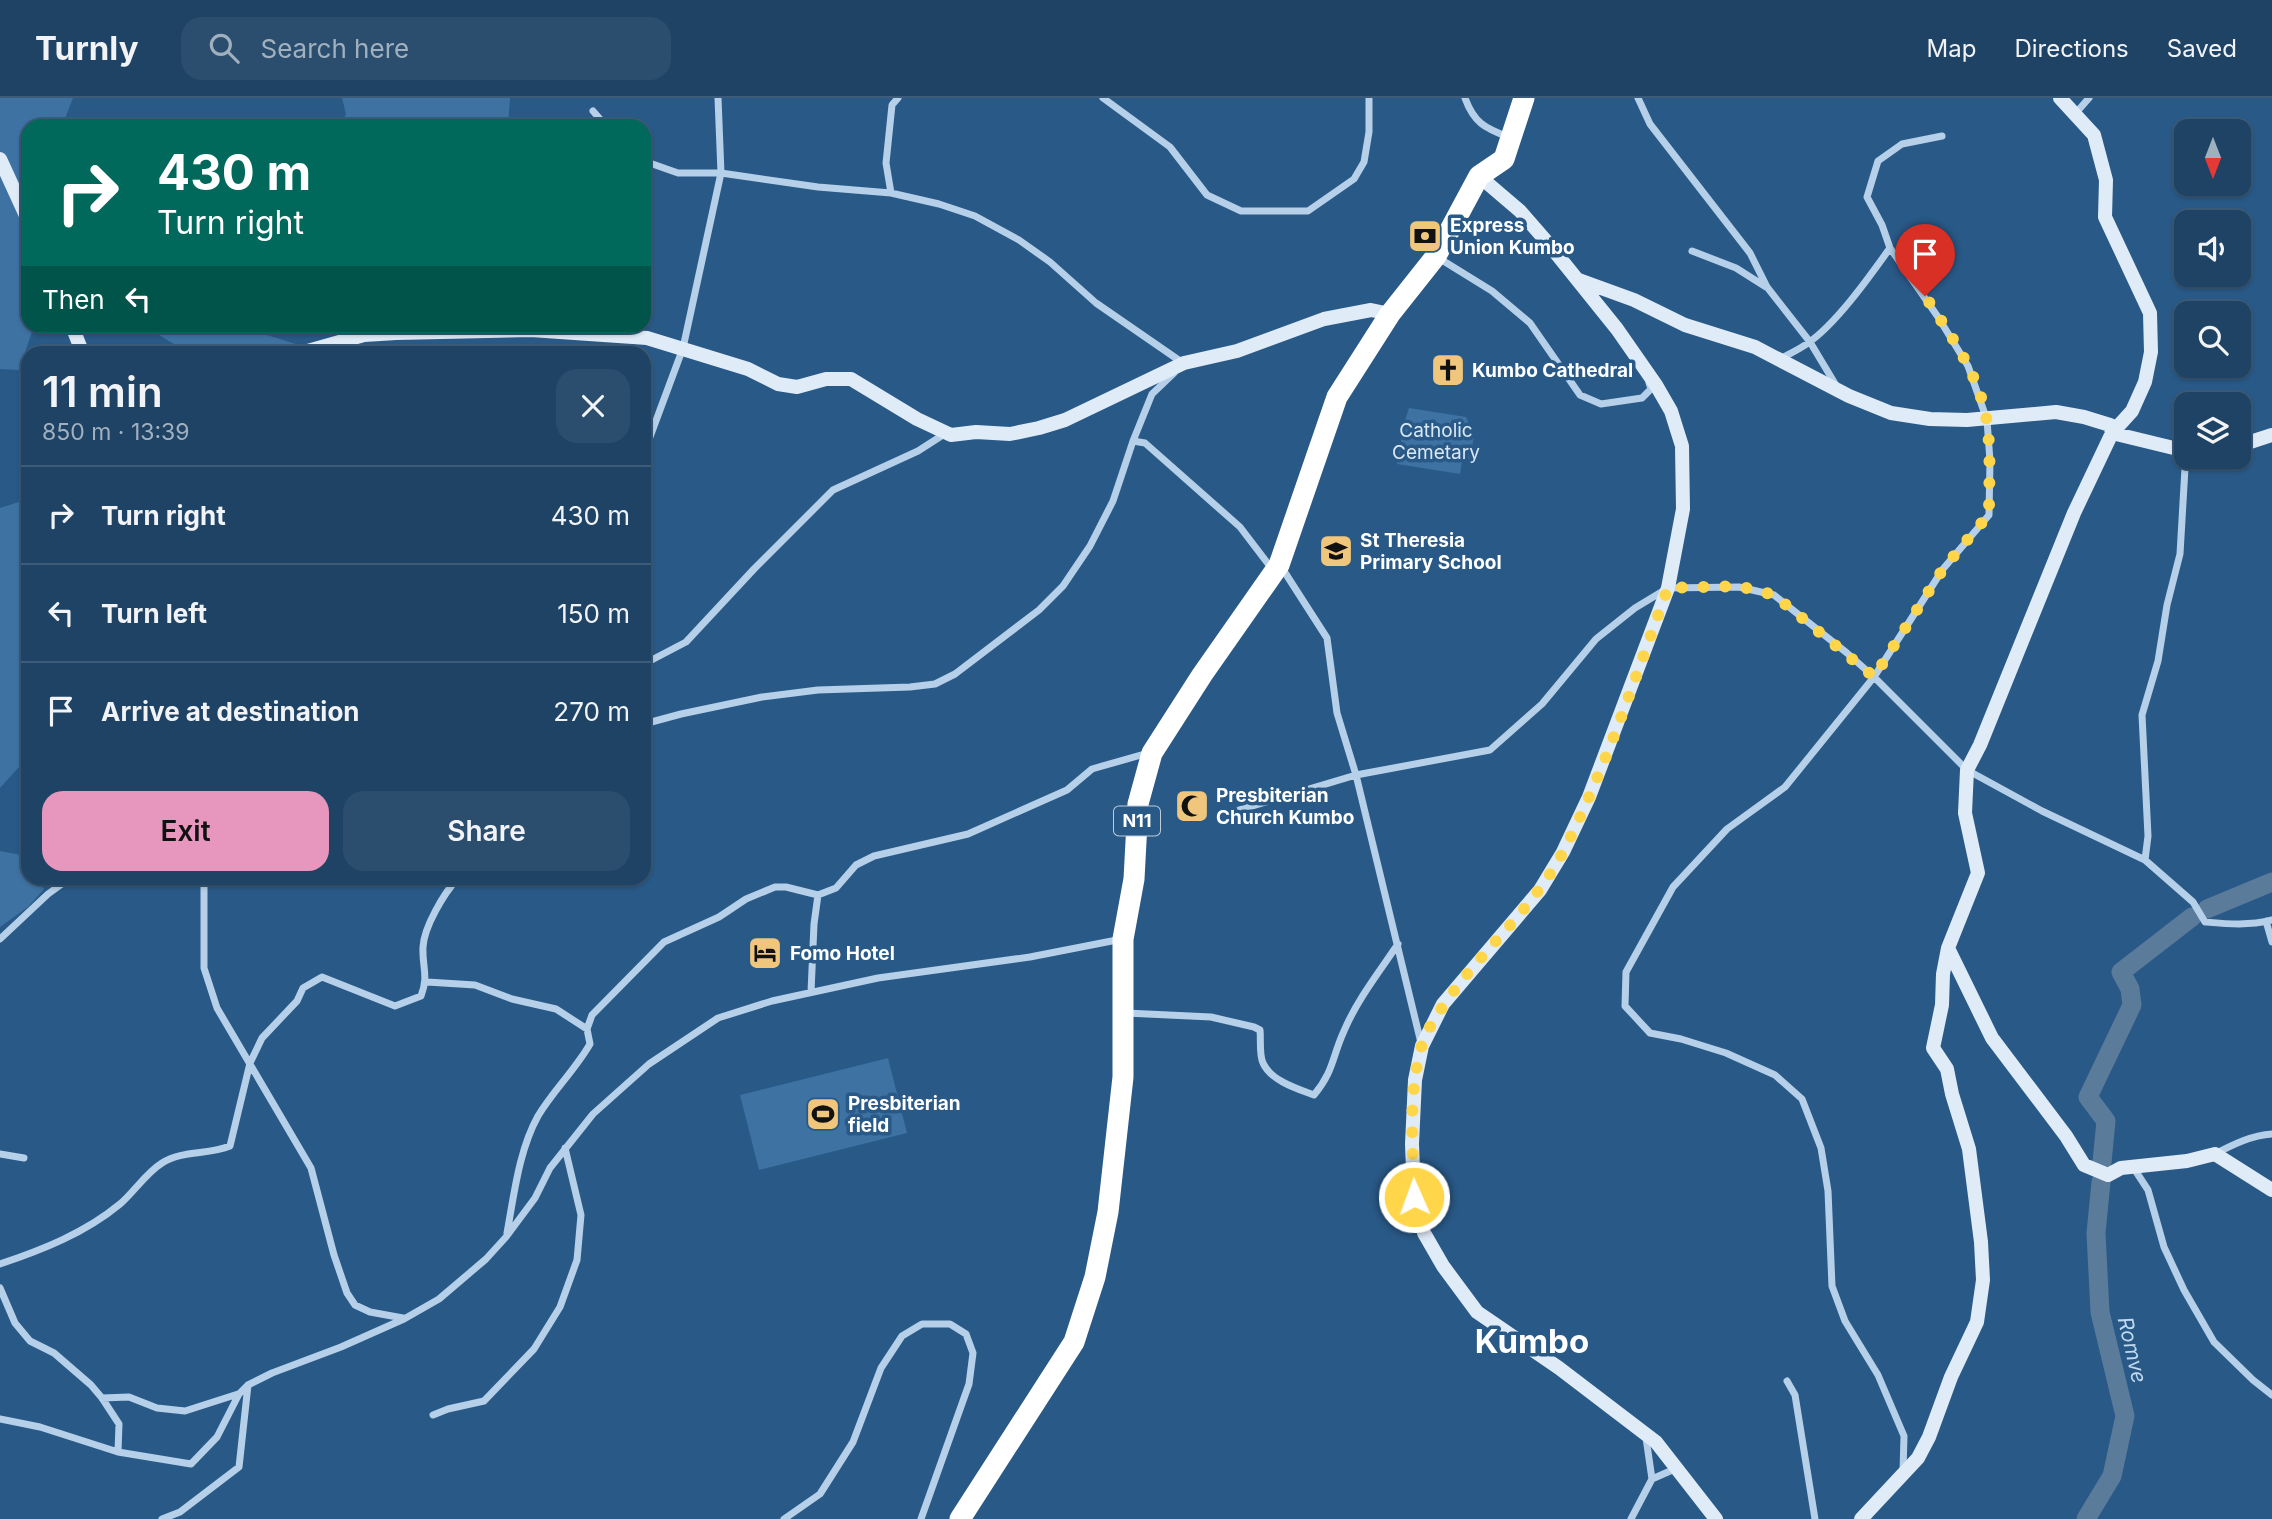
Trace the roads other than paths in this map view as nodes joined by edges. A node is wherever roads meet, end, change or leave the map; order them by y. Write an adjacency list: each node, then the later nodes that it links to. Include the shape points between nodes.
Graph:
1 (718, 98): 18 (street)
2 (898, 98): 10 (street)
3 (1102, 98): 4 (street, via 1170,147 1207,195 1241,211 1308,211 1354,178 1364,162)
4 (1369, 98)
5 (1465, 98): 15 (street, via 1485,129)
6 (1524, 98): 15 (highway, N11)
7 (1637, 98): 26 (street, via 1650,124 1750,253)
8 (2060, 98): 12 (street)
9 (2089, 98): 12 (street)
10 (892, 102): 20 (street, via 886,163)
11 (593, 111): 13 (street)
12 (2075, 114): 39 (street, via 2094,135 2106,180 2105,217 2150,313 2151,352 2145,382 2132,411)
13 (600, 119)
14 (1942, 136): 22 (street, via 1902,144 1878,161 1867,197)
15 (1511, 138): 19 (highway, N11, via 1504,159)
16 (0, 159): 21 (street)
17 (651, 163): 18 (street, via 678,173)
18 (721, 173): 20 (street); 32 (street)
19 (1479, 176): 24 (highway, N11); 25 (street, via 1520,211)
20 (891, 193): 34 (street, via 975,216 1019,240 1096,303)
21 (21, 205)
22 (1890, 248): 30 (street, via 1867,281); 37 (street, via 1968,366)
23 (1692, 251): 26 (street, via 1736,268)
24 (1436, 256): 27 (highway, N11); 35 (street, via 1492,291 1530,323 1580,395 1601,404 1642,398 1651,389)
25 (1576, 280): 33 (street); 35 (street)
26 (1767, 287): 30 (street)
27 (1390, 314): 34 (street, via 1371,310 1324,319 1237,351); 46 (highway, N11, via 1336,397)
28 (419, 333): 31 (street, via 364,335)
29 (574, 333): 32 (street, via 647,338)
30 (1810, 342): 33 (street); 36 (street)
31 (326, 346)
32 (683, 348): 38 (street, via 778,384 797,387 826,379 851,379); 40 (street)
33 (1780, 359): 36 (street)
34 (1184, 363): 38 (street, via 1065,420 1038,428 1010,434); 42 (street, via 1153,394)
35 (1640, 363): 47 (street, via 1671,411 1682,446 1683,509)
36 (1839, 390): 37 (street, via 1891,413)
37 (1987, 420): 39 (street, via 2056,412 2110,425); 49 (street, via 1989,514 1943,569)
38 (947, 433): 48 (street, via 833,490 686,642)
39 (2112, 433): 44 (street); 52 (street)
40 (651, 434)
41 (2272, 435): 43 (street)
42 (1133, 441): 46 (street, via 1146,443 1240,527); 50 (street, via 1112,501 1063,586 955,674 935,684 910,687 762,697)
43 (2251, 442)
44 (2174, 449)
45 (2185, 469): 55 (street, via 2180,554 2142,715)
46 (1277, 569): 51 (highway, N11); 53 (street, via 1327,638 1337,713)
47 (1668, 588): 49 (street, via 1739,586 1774,595); 53 (street, via 1596,639 1542,704 1490,750); 70 (street, via 1589,797 1563,852 1539,890 1443,1004)
48 (651, 660)
49 (1874, 677): 52 (street); 93 (street, via 1785,787 1727,829 1673,887 1626,972 1625,1006 1650,1033 1726,1053 1775,1075 1802,1098 1821,1149 1828,1191 1832,1286 1904,1436)
50 (651, 722)
51 (1152, 752): 59 (street, via 1092,768 1067,790 968,834 874,856 856,865 836,888); 62 (highway, N11, via 1138,804 1134,879)
52 (1967, 770): 55 (street); 65 (street, via 1965,813 1978,873)
53 (1356, 775): 54 (street); 64 (street)
54 (1239, 810)
55 (2145, 860): 60 (street, via 2193,902 2205,922)
56 (60, 885): 61 (street)
57 (204, 885): 71 (street, via 204,968 217,1008)
58 (452, 885): 66 (street, via 423,943)
59 (818, 895): 67 (street); 69 (street, via 775,887 664,942 605,1000)
60 (2269, 921): 63 (street)
61 (0, 939)
62 (1123, 939): 67 (street); 68 (highway, N11)
63 (2272, 942)
64 (1398, 943): 68 (street, via 1344,1031 1332,1068 1314,1095 1271,1073 1263,1063 1260,1030 1254,1027 1211,1017); 70 (street)
65 (1948, 948): 77 (street, via 1992,1038 2084,1165 2108,1175); 93 (street, via 1933,1048 1947,1069 1969,1149 1983,1280 1977,1322 1929,1437 1918,1458)
66 (426, 982): 69 (street, via 475,985 556,1009); 71 (street, via 421,996 395,1006 322,978 303,988 297,1001 262,1038)
67 (811, 992): 73 (street, via 718,1018 649,1064 593,1114)
68 (1125, 1013): 98 (highway, N11, via 1122,1091 1108,1212 1095,1277 1074,1342)
69 (587, 1029): 79 (street, via 590,1044 532,1129)
70 (1422, 1046): 90 (street, via 1415,1080 1414,1197 1424,1233 1443,1266 1484,1318)
71 (250, 1063): 80 (street, via 229,1146 162,1163 118,1205 88,1225 49,1248); 82 (street, via 311,1168 334,1255 355,1305)
72 (2272, 1134): 75 (street)
73 (565, 1148): 79 (street); 88 (street, via 581,1215 577,1260 560,1307 534,1349 484,1401)
74 (0, 1154): 76 (street)
75 (2215, 1154): 77 (street); 78 (street)
76 (23, 1158)
77 (2133, 1167): 86 (street, via 2148,1190 2164,1247 2214,1342)
78 (2272, 1190)
79 (506, 1237): 82 (street, via 468,1276)
80 (0, 1264)
81 (0, 1288): 87 (street, via 15,1323 30,1341 54,1353)
82 (404, 1319): 84 (street)
83 (1787, 1381): 101 (street, via 1795,1395)
84 (248, 1385): 85 (street); 95 (street, via 239,1466 180,1512)
85 (239, 1394): 87 (street, via 185,1411 157,1408 129,1397); 91 (street, via 217,1437 191,1464)
86 (2272, 1395)
87 (102, 1398): 91 (street, via 118,1424)
88 (433, 1415)
89 (0, 1419): 91 (street)
90 (1646, 1433): 92 (street); 94 (street)
91 (118, 1452)
92 (1677, 1468): 94 (street); 100 (street)
93 (1903, 1472): 102 (street)
94 (1652, 1479): 99 (street)
95 (162, 1519)
96 (784, 1519): 97 (street, via 820,1494 853,1442 881,1368 902,1336 922,1324 950,1324 966,1334 973,1353 969,1384)
97 (921, 1519)
98 (960, 1519)
99 (1631, 1519)
100 (1716, 1519)
101 (1815, 1519)
102 (1861, 1519)

